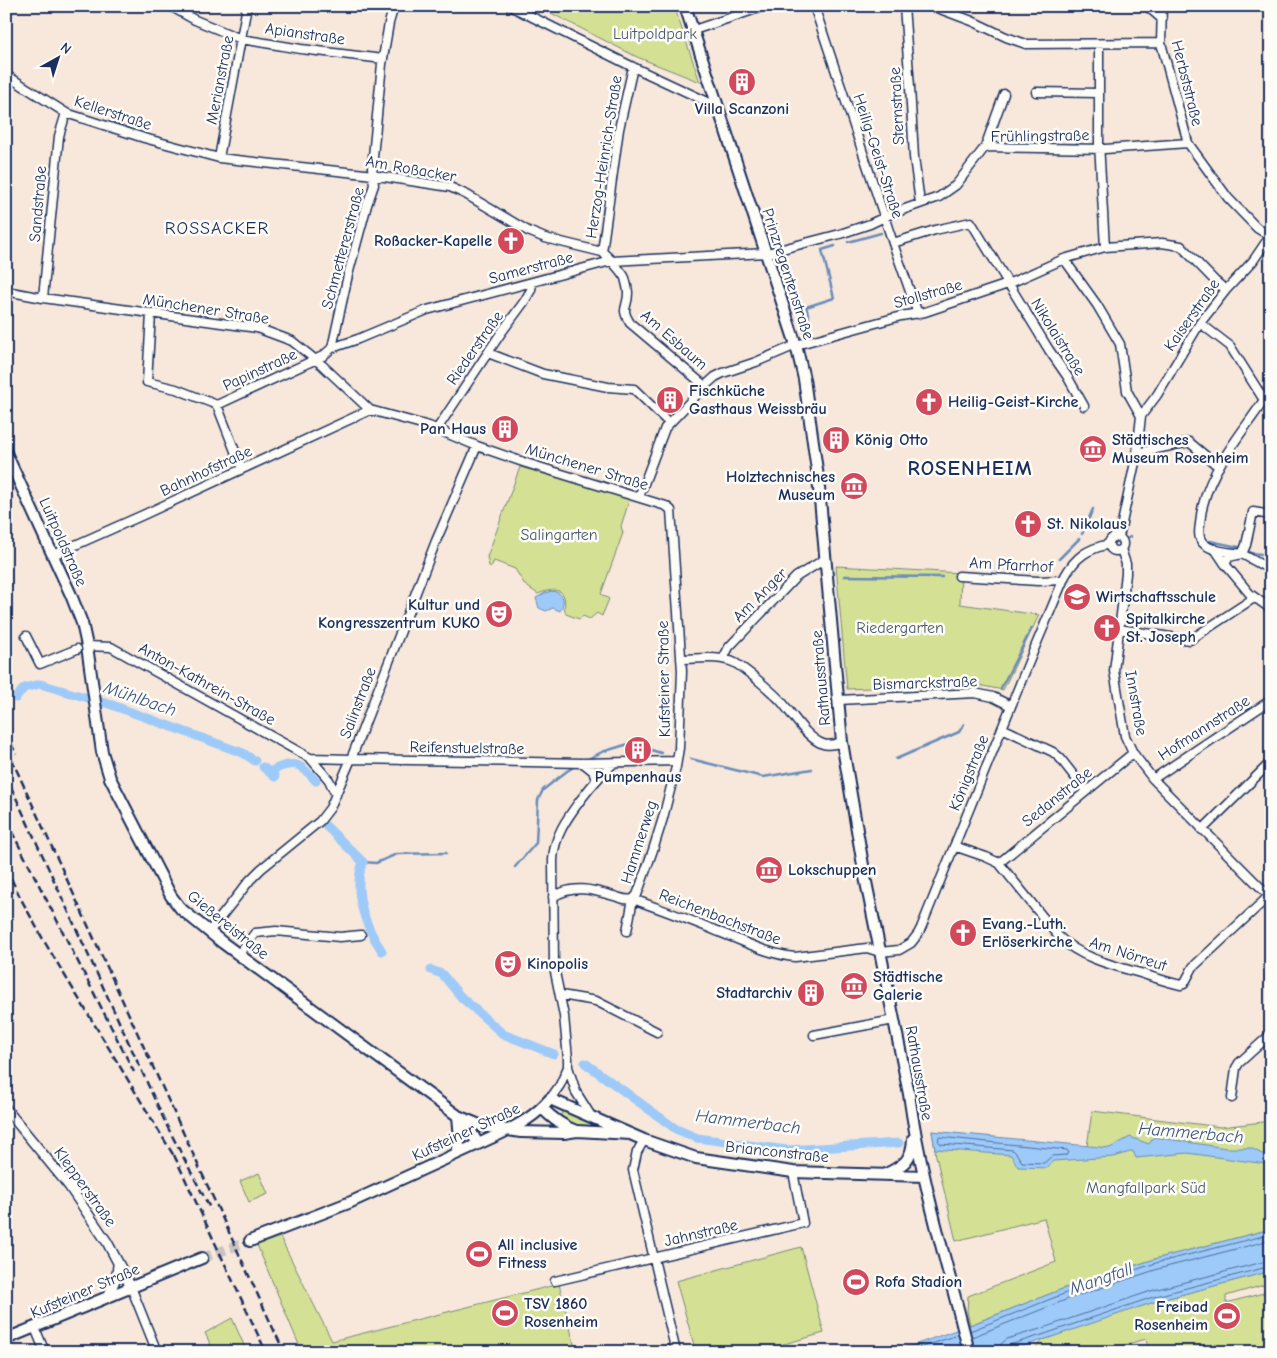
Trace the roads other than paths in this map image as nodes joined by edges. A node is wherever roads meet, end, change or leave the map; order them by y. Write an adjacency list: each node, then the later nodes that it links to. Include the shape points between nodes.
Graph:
1 (170, 6): 15 (street, Apianstraße)
2 (247, 6): 15 (street, Merianstraße)
3 (394, 6): 18 (street, Schmettererstraße)
4 (510, 6): 12 (street)
5 (686, 6): 14 (main road, Prinzregentenstraße)
6 (765, 6): 14 (street)
7 (814, 6): 32 (street, Heilig-Geist-Straße)
8 (904, 6): 31 (street, Sternstraße)
9 (932, 6): 16 (street, via 1026,44)
10 (1147, 6): 13 (street, Herbststraße)
11 (1162, 6): 13 (street)
12 (526, 10): 19 (street)
13 (1162, 19): 17 (street, Herbststraße)
14 (694, 30): 24 (main road, Prinzregentenstraße)
15 (241, 39): 18 (street, Apianstraße); 29 (street, Merianstraße)
16 (1099, 44): 17 (street); 22 (street)
17 (1161, 44): 26 (street, Herbststraße)
18 (383, 59): 30 (street, Schmettererstraße)
19 (632, 67): 24 (street); 36 (street, Herzog-Heinrich-Straße, via 619,129)
20 (6, 76): 25 (street, Kellerstraße)
21 (1036, 92): 22 (street)
22 (1098, 93): 28 (street)
23 (1004, 94): 27 (street)
24 (717, 104): 37 (main road, Prinzregentenstraße)
25 (66, 113): 29 (street, Kellerstraße); 44 (street, Sandstraße, via 59,136)
26 (1188, 143): 28 (street, Frühlingstraße); 33 (street, via 1228,198 1257,228)
27 (985, 147): 28 (street, Frühlingstraße); 31 (street, Frühlingstraße, via 956,185 940,197)
28 (1099, 149): 35 (street)
29 (219, 158): 30 (street, Am Roßacker)
30 (373, 175): 36 (street, Am Roßacker, via 450,187 528,231); 49 (street, Schmettererstraße, via 374,185)
31 (920, 203): 32 (street, Frühlingstraße)
32 (884, 218): 34 (street, Heilig-Geist-Straße); 37 (street, Frühlingstraße, via 840,234)
33 (1270, 235): 42 (street, Kaiserstraße, via 1253,261)
34 (893, 243): 41 (street, Nikolaistraße, via 970,222); 46 (street, Heilig-Geist-Straße)
35 (1105, 247): 38 (street, Stollstraße); 42 (street, Stollstraße, via 1181,246)
36 (602, 252): 39 (street)
37 (767, 253): 39 (street, Samerstraße); 48 (main road, Prinzregentenstraße)
38 (1064, 260): 41 (street, Stollstraße); 56 (street, via 1120,344 1127,391)
39 (611, 261): 40 (street, Samerstraße); 52 (street, Am Esbaum, via 625,277 628,293 624,310 630,323)
40 (532, 283): 49 (street, Samerstraße, via 428,310); 50 (street, Riederstraße, via 524,302)
41 (1008, 284): 46 (street, Stollstraße); 54 (street, Nikolaistraße)
42 (1226, 290): 47 (street, Kaiserstraße)
43 (6, 291): 44 (street, Münchener Straße)
44 (43, 298): 45 (street, Münchener Straße)
45 (151, 314): 51 (street, Münchener Straße, via 257,328 292,341); 53 (street, Papinstraße, via 148,382)
46 (918, 314): 48 (street, Stollstraße)
47 (1200, 323): 56 (street, Kaiserstraße); 62 (street, via 1230,346 1264,400)
48 (796, 345): 52 (street, Stollstraße, via 723,373); 73 (main road, Prinzregentenstraße, via 817,467)
49 (332, 348): 51 (street, Samerstraße)
50 (488, 352): 57 (street, via 543,374 634,389); 58 (street, Riederstraße)
51 (315, 360): 53 (street, Papinstraße); 55 (street, Münchener Straße)
52 (705, 386): 57 (street, Stollstraße)
53 (217, 405): 63 (street, Papinstraße)
54 (1084, 406)
55 (370, 410): 58 (street, Münchener Straße); 63 (street, Bahnhofstraße)
56 (1141, 416): 61 (street)
57 (669, 423): 64 (street, Stollstraße)
58 (437, 429): 59 (street, Münchener Straße)
59 (477, 446): 64 (street, Münchener Straße); 92 (street, Salinstraße)
60 (6, 453): 72 (main road, Luitpoldstraße)
61 (1137, 453): 62 (street, via 1189,442); 67 (street)
62 (1219, 467): 70 (street, via 1203,500 1199,531 1202,542)
63 (242, 469): 72 (street, Bahnhofstraße)
64 (639, 497): 65 (street, Münchener Straße)
65 (660, 503): 83 (street, Kufsteiner Straße, via 671,510)
66 (1271, 515): 71 (street, via 1253,512)
67 (1119, 537): 68 (street, via 1112,538); 69 (street, via 1124,542)
68 (1109, 544): 69 (street, via 1114,550); 77 (street, Königstraße, via 1081,556)
69 (1121, 549): 80 (street, Innstraße, via 1126,569)
70 (1216, 549): 71 (street); 74 (street)
71 (1244, 550): 74 (street, via 1229,557); 75 (street)
72 (52, 554): 82 (main road, Luitpoldstraße, via 82,623)
73 (825, 559): 84 (street, Am Anger, via 796,577 730,647); 85 (main road, Rathausstraße)
74 (1226, 564): 78 (street)
75 (1271, 570)
76 (959, 576): 77 (street, Am Pfarrhof)
77 (1063, 580): 87 (street, Königstraße)
78 (1254, 598): 79 (street); 80 (street, via 1190,640)
79 (1271, 609)
80 (1119, 629): 90 (street, Innstraße, via 1114,671 1125,736)
81 (26, 636): 82 (street, via 40,664)
82 (82, 648): 91 (street, Anton-Kathrein-Straße, via 111,647); 108 (main road, Gießereistraße, via 110,778 171,896 181,909)
83 (681, 658): 84 (street); 93 (street, Kufsteiner Straße)
84 (723, 659): 89 (street, via 734,663 780,700 818,741 829,745)
85 (839, 700): 87 (street, Bismarckstraße, via 975,693); 89 (main road, Rathausstraße)
86 (1271, 700): 97 (street, Hofmannstraße)
87 (1011, 706): 88 (street, Königstraße)
88 (1002, 728): 99 (street, via 1053,752); 102 (street, Königstraße)
89 (842, 742): 110 (main road, Rathausstraße)
90 (1133, 753): 97 (street, Innstraße); 99 (street, Sedanstraße)
91 (310, 758): 92 (street, Anton-Kathrein-Straße); 100 (street, Anton-Kathrein-Straße, via 329,780)
92 (351, 759): 95 (street, Reifenstuelstraße); 100 (street, Salinstraße)
93 (677, 761): 96 (street, Kufsteiner Straße); 106 (street, Hammerweg, via 653,850)
94 (1271, 762): 101 (street)
95 (583, 763): 96 (street, Reifenstuelstraße); 98 (street)
96 (614, 763): 98 (street)
97 (1153, 779): 101 (street, Innstraße)
98 (596, 780): 104 (street, via 566,818 558,836 553,854)
99 (1086, 791): 103 (street, Sedanstraße)
100 (336, 795): 108 (street, Salinstraße, via 320,821 260,869)
101 (1202, 830): 105 (street, Innstraße)
102 (954, 846): 103 (street, Am Nörreut); 110 (street, Königstraße, via 918,934 899,950)
103 (999, 863): 105 (street, Am Nörreut, via 1069,947 1108,964 1181,985 1193,967)
104 (553, 897): 106 (street, Reichenbachstraße, via 583,888); 112 (street, via 554,967)
105 (1270, 897)
106 (633, 899): 107 (street, Hammerweg); 110 (street, Reichenbachstraße, via 781,955 795,957 868,948)
107 (627, 931)
108 (209, 932): 111 (main road, Gießereistraße)
109 (361, 935): 111 (street, via 255,933)
110 (880, 952): 113 (main road, Rathausstraße)
111 (238, 955): 122 (main road, Gießereistraße)
112 (561, 995): 114 (street, via 596,1001); 117 (street)
113 (894, 1020): 116 (street); 124 (main road, Rathausstraße)
114 (657, 1032)
115 (1271, 1034): 118 (street, via 1239,1063)
116 (814, 1035)
117 (568, 1067): 119 (street, Kufsteiner Straße); 123 (street, via 576,1092)
118 (1232, 1098)
119 (550, 1099): 120 (main road, Kufsteiner Straße); 123 (main road, Brianconstraße)
120 (542, 1108): 125 (main road, Kufsteiner Straße); 126 (main road, Brianconstraße, via 565,1127)
121 (6, 1109): 137 (street, Klepperstraße, via 69,1186)
122 (458, 1116): 125 (main road, Gießereistraße, via 482,1126); 129 (main road, Gießereistraße); 130 (main road, via 460,1138)
123 (592, 1116): 127 (main road, Brianconstraße)
124 (914, 1130): 132 (main road, via 913,1146 907,1161); 133 (main road, Rathausstraße)
125 (507, 1131): 126 (main road, Brianconstraße); 129 (main road, Kufsteiner Straße)
126 (577, 1131): 127 (main road, Brianconstraße)
127 (631, 1134): 128 (main road, Brianconstraße)
128 (644, 1140): 131 (main road, Brianconstraße, via 696,1158); 136 (street, via 633,1170)
129 (478, 1144): 130 (main road, Kufsteiner Straße)
130 (457, 1153): 134 (main road, Kufsteiner Straße, via 351,1202)
131 (794, 1172): 132 (main road, Brianconstraße); 136 (street, Jahnstraße, via 803,1223)
132 (882, 1175): 133 (main road, Brianconstraße)
133 (924, 1176): 146 (main road, Rathausstraße)
134 (250, 1241)
135 (202, 1258): 139 (main road, Kufsteiner Straße)
136 (654, 1258): 138 (street, Jahnstraße); 145 (street)
137 (118, 1264): 139 (street, Klepperstraße); 140 (street, via 118,1275)
138 (555, 1281)
139 (132, 1287): 140 (main road, Kufsteiner Straße); 144 (street)
140 (108, 1297): 141 (main road, Kufsteiner Straße)
141 (35, 1328): 142 (main road, Kufsteiner Straße); 143 (street)
142 (6, 1339)
143 (44, 1352)
144 (157, 1352)
145 (676, 1352)
146 (969, 1352)

